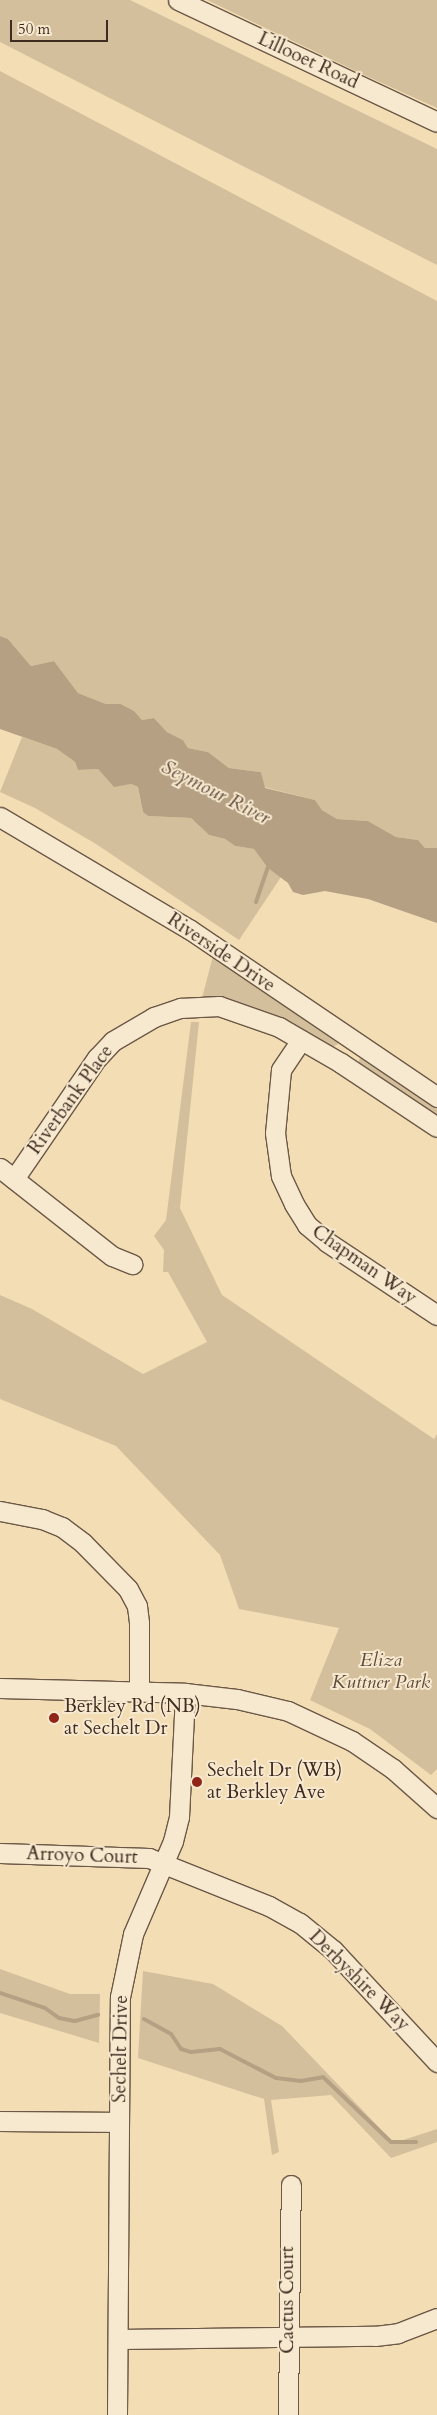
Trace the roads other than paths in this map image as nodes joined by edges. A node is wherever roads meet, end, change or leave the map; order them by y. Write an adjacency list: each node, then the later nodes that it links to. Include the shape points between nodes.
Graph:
1 (178, 0): 2 (street, Lillooet Road)
2 (437, 122)
3 (0, 817): 5 (street, Riverside Drive, via 189,929)
4 (301, 1040): 6 (street); 9 (street, Riverbank Place, via 279,1028 220,1006 180,1008 154,1017 130,1029 97,1058); 11 (street, Chapman Way, via 281,1070 275,1133 281,1176 294,1204 307,1225 327,1242)
5 (354, 1042): 6 (street); 7 (street, Riverside Drive)
6 (341, 1063): 8 (street)
7 (437, 1097)
8 (437, 1127)
9 (7, 1174): 10 (street, via 112,1256)
10 (132, 1264)
11 (437, 1316)
12 (0, 1511): 14 (street, via 42,1519 62,1527 83,1543 128,1589 137,1606 139,1623)
13 (0, 1688): 14 (street)
14 (139, 1691): 15 (street)
15 (184, 1693): 16 (street, via 237,1698 288,1711 320,1724 393,1769); 18 (street, Sechelt Drive, via 182,1794 173,1841)
16 (437, 1808)
17 (0, 1853): 18 (street, Arroyo Court, via 125,1855)
18 (163, 1863): 19 (street, Derbyshire Way, via 269,1906 300,1923 333,1950); 21 (street, Sechelt Drive, via 132,1934 125,1964 120,1997)
19 (437, 2062)
20 (0, 2121): 21 (street)
21 (119, 2122): 24 (street, Sechelt Drive)
22 (292, 2185): 25 (street, Cactus Court)
23 (437, 2318): 25 (street, via 398,2333)
24 (118, 2339): 25 (street); 26 (street, Sechelt Drive)
25 (288, 2340): 27 (street, Cactus Court)
26 (117, 2415)
27 (288, 2415)

